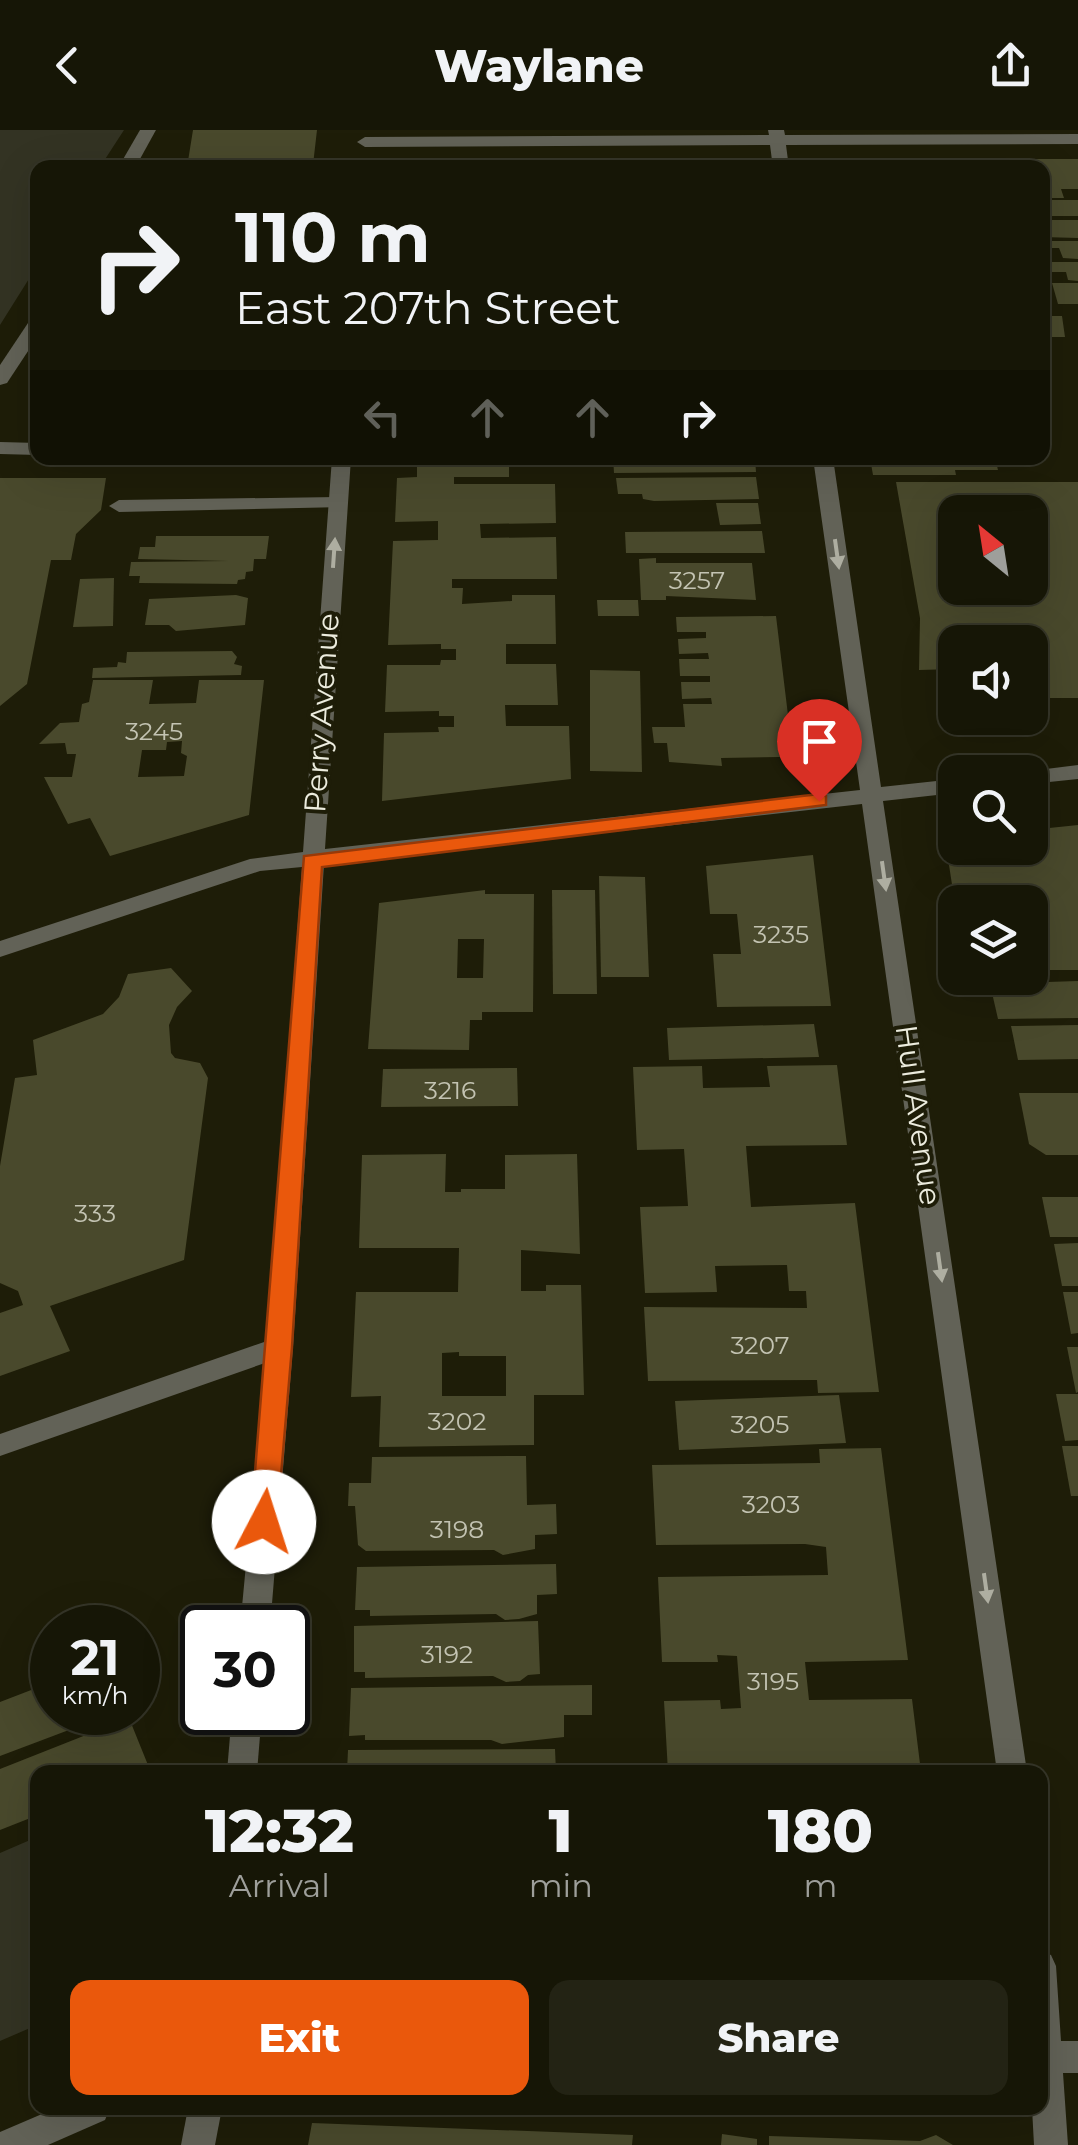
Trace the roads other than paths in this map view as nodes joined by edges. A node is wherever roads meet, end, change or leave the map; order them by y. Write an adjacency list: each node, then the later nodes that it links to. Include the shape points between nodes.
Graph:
1 (148, 130): 5 (street)
2 (777, 135): 3 (street); 4 (street); 6 (street)
3 (1078, 139)
4 (365, 142)
5 (131, 160)
6 (781, 160)
7 (30, 333): 8 (street)
8 (0, 379)
9 (0, 448): 10 (street)
10 (30, 449)
11 (340, 465): 13 (street, Perry Avenue)
12 (824, 465): 18 (street, Hull Avenue, one-way to 18)
13 (338, 503): 14 (street); 19 (street, Perry Avenue, one-way to 13)
14 (119, 506)
15 (1078, 772): 16 (street)
16 (1048, 775)
17 (938, 788): 18 (street)
18 (872, 795): 19 (street); 26 (street, Hull Avenue, one-way to 26)
19 (312, 861): 20 (street, via 258,864); 21 (street, Perry Avenue)
20 (0, 949)
21 (280, 1347): 22 (street); 23 (street, Perry Avenue)
22 (0, 1446)
23 (257, 1605)
24 (245, 1735): 25 (street)
25 (243, 1765)
26 (1011, 1765)
27 (1048, 2015): 28 (street)
28 (1055, 2057): 33 (street)
29 (77, 2115): 31 (street)
30 (204, 2115): 32 (street)
31 (10, 2145)
32 (198, 2145)
33 (1051, 2145)

